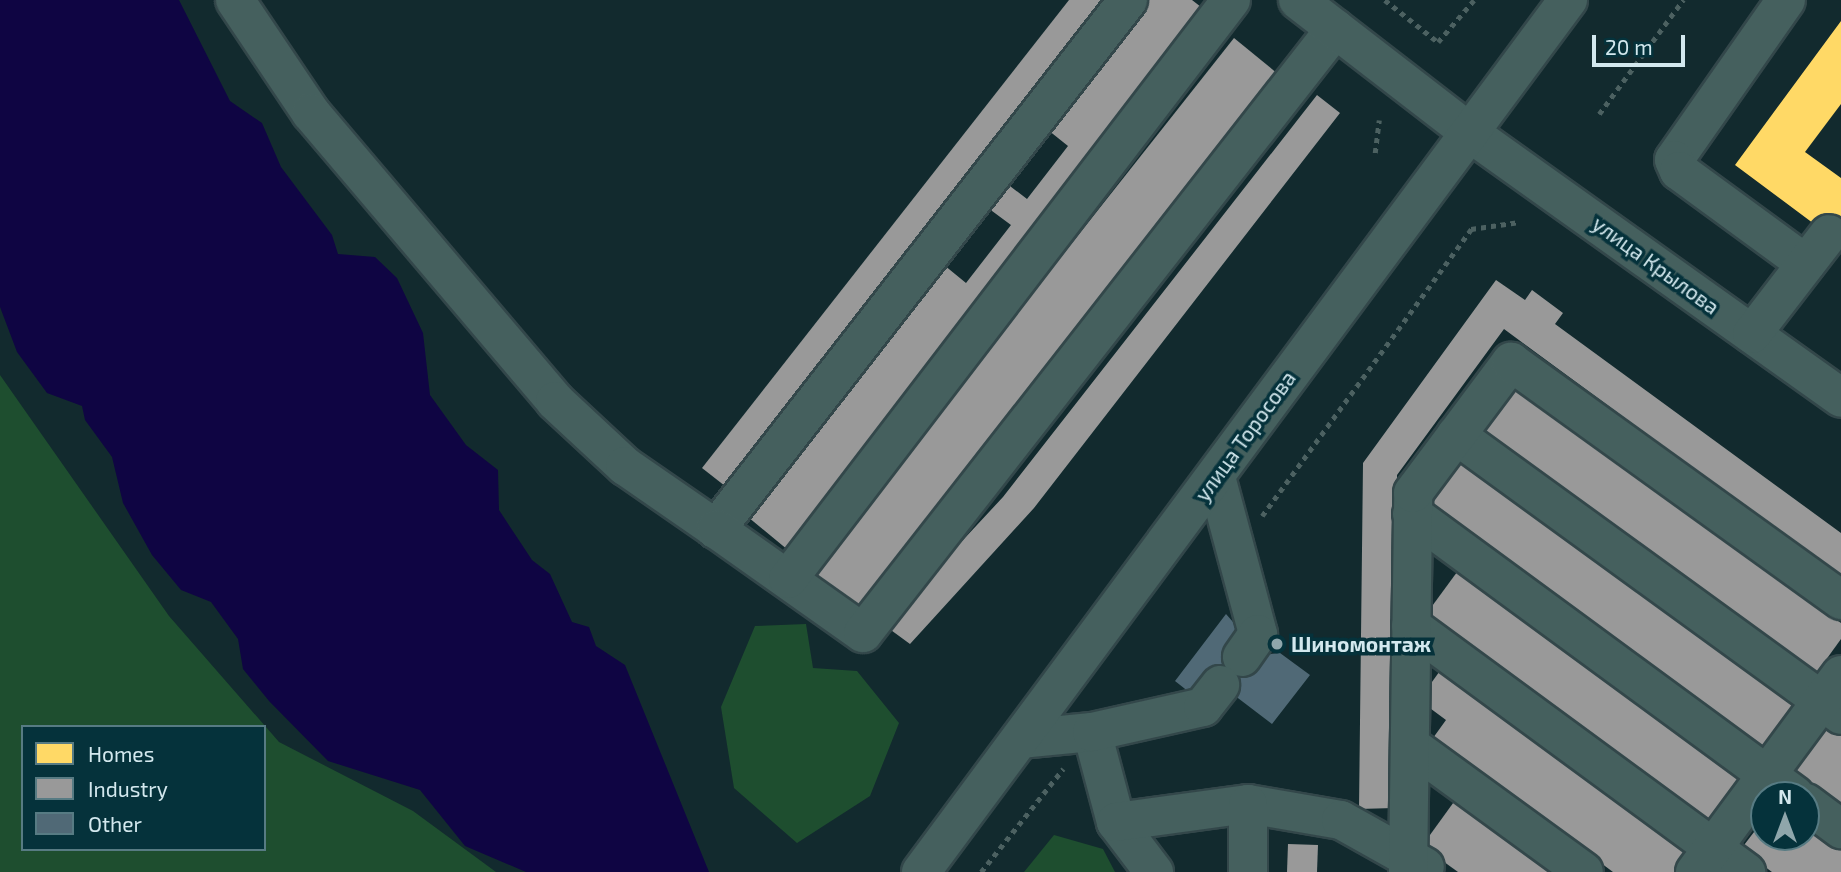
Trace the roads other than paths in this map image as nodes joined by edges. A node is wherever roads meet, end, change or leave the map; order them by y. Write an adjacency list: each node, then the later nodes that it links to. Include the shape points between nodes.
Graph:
1 (235, 0): 14 (street, via 311,114 555,401 625,466)
2 (1128, 0): 14 (street)
3 (1231, 0): 15 (street)
4 (1298, 0): 7 (street, улица Крылова)
5 (1569, 0): 8 (street, улица Торосова)
6 (1786, 0): 9 (street, via 1674,160 1679,171 1817,249)
7 (1335, 29): 8 (street, улица Крылова); 15 (street, via 863,633)
8 (1470, 132): 9 (street, улица Крылова); 12 (street, улица Торосова)
9 (1752, 334): 10 (street, улица Крылова)
10 (1841, 398)
11 (1457, 435): 13 (street, via 1413,493); 16 (street, via 1511,362); 18 (street)
12 (1216, 477): 19 (street, via 1258,634 1203,707); 20 (street, улица Торосова)
13 (1412, 514): 17 (street); 22 (street)
14 (716, 529): 15 (street)
15 (788, 579)
16 (1841, 600)
17 (1411, 626): 21 (street); 29 (street)
18 (1835, 697): 23 (street)
19 (1092, 732): 20 (street); 27 (street)
20 (1020, 739): 31 (street, улица Торосова)
21 (1410, 745): 30 (street); 34 (street)
22 (1776, 781)
23 (1783, 781)
24 (1248, 804): 27 (street); 30 (street, via 1341,820); 33 (street)
25 (1820, 813): 28 (street)
26 (1750, 815): 29 (street)
27 (1116, 822): 32 (street)
28 (1841, 829)
29 (1704, 860): 35 (street)
30 (1416, 866)
31 (921, 872)
32 (1154, 872)
33 (1248, 872)
34 (1584, 872)
35 (1745, 872)

